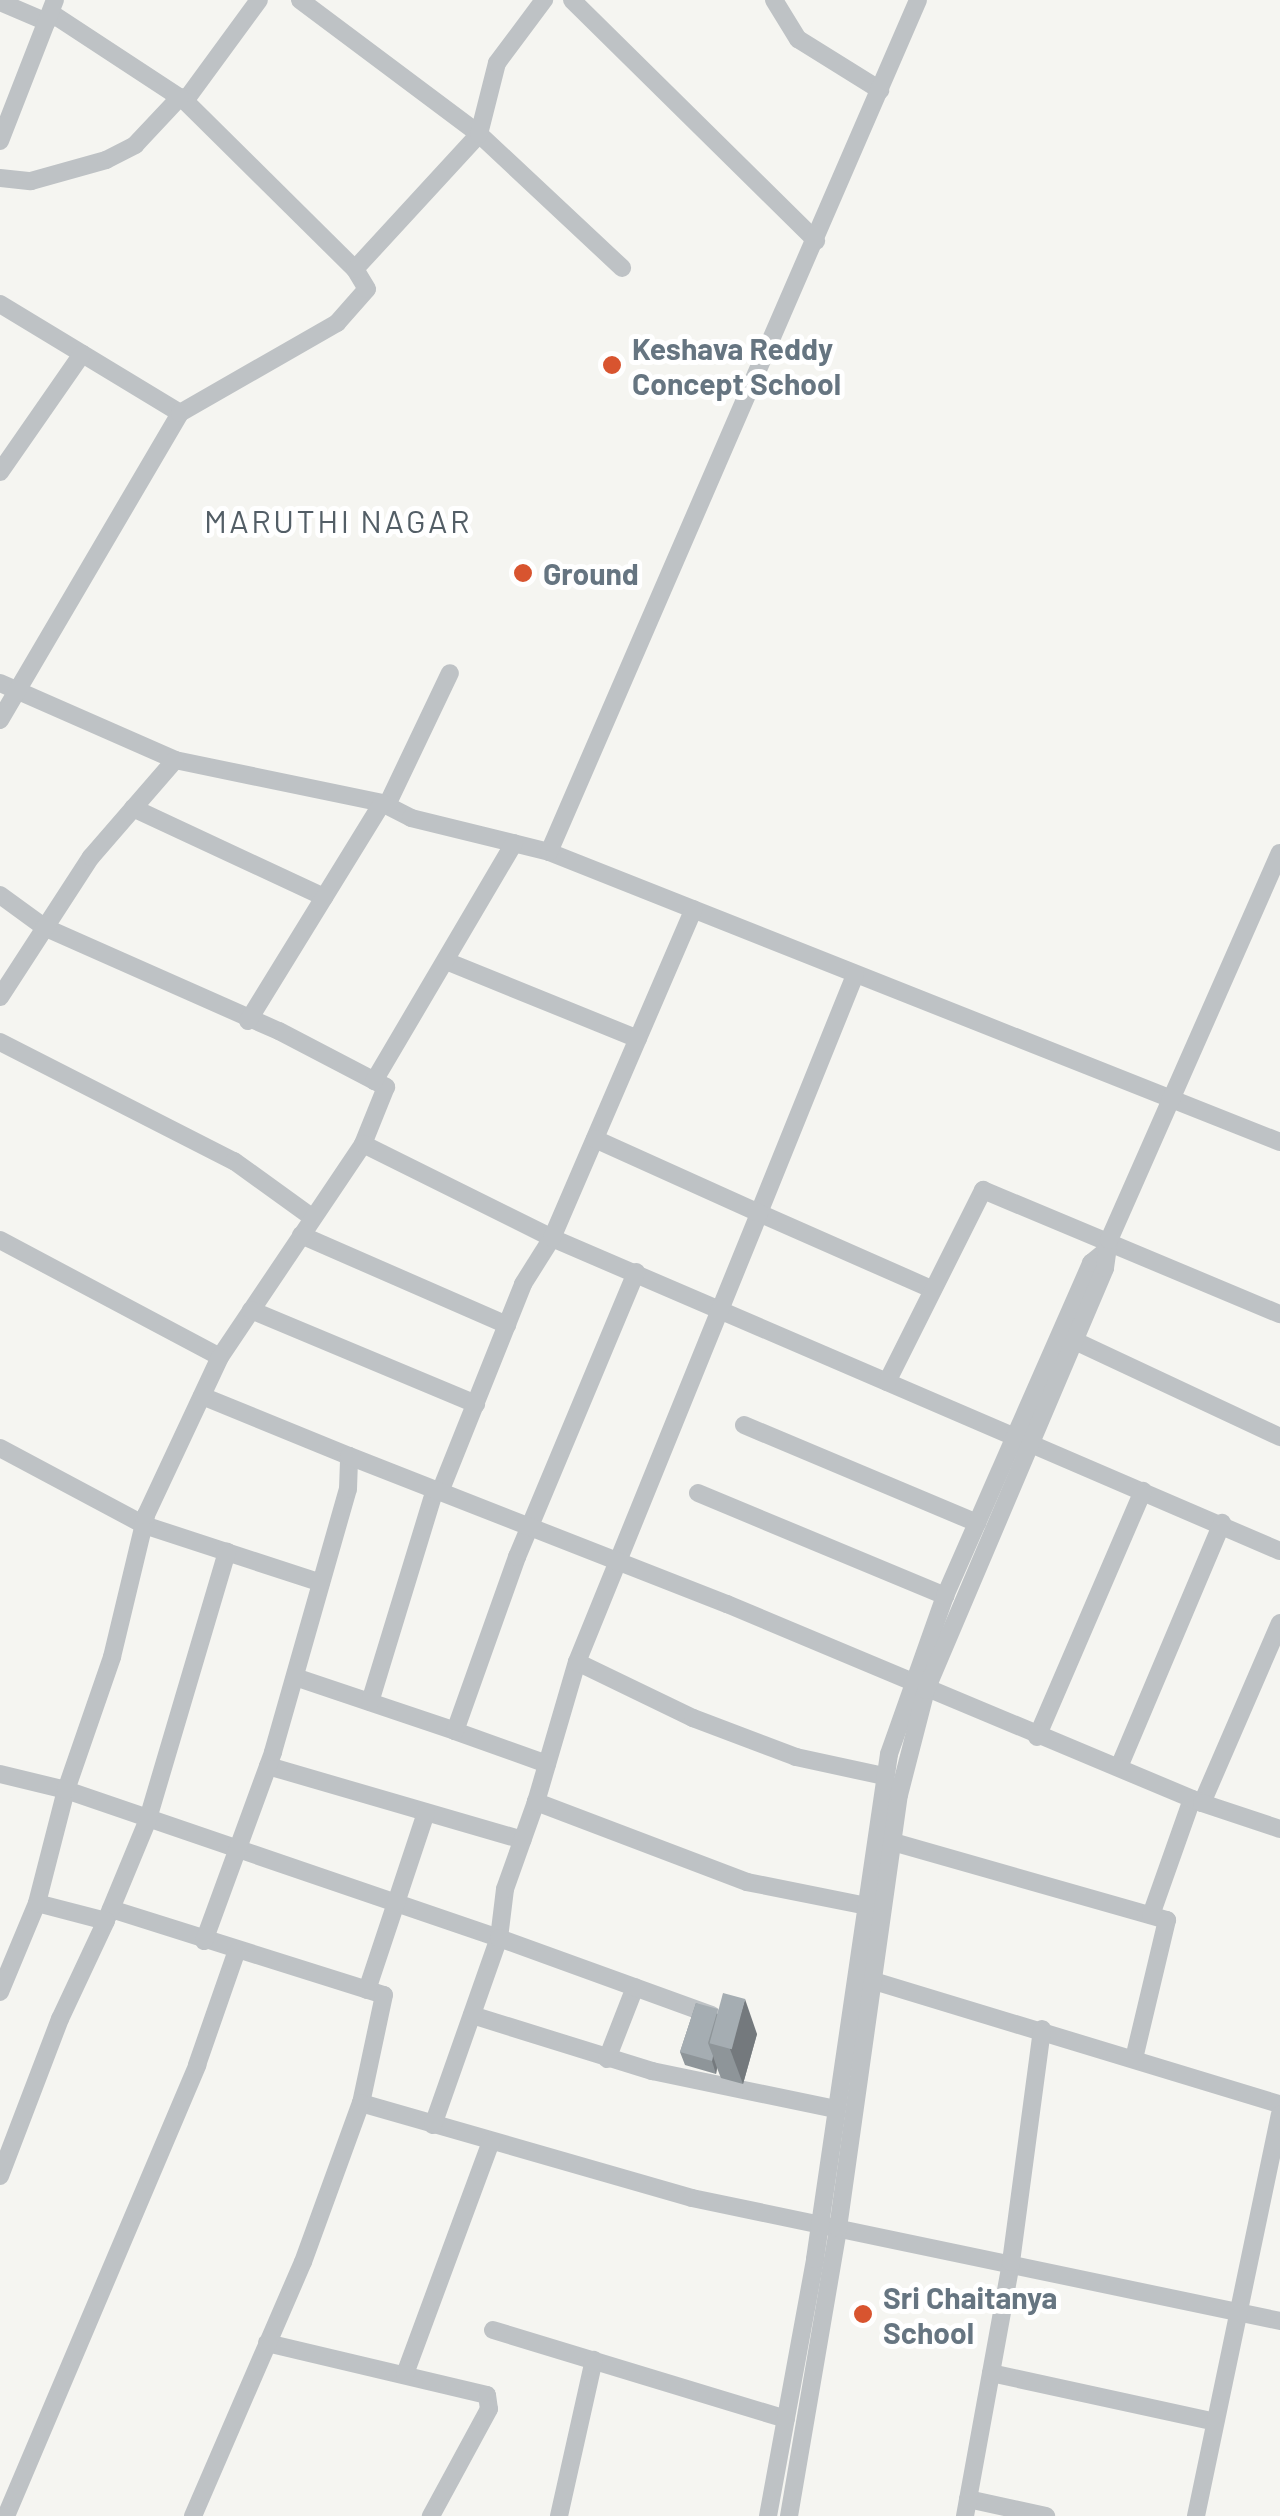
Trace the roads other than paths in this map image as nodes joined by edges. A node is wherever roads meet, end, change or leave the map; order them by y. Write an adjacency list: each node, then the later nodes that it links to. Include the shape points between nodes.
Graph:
1 (259, 0): 10 (street)
2 (300, 0): 11 (street)
3 (544, 0): 11 (street, via 497,63)
4 (572, 0): 14 (street)
5 (774, 0): 9 (street, via 798,38)
6 (918, 0): 9 (street)
7 (0, 2): 8 (street)
8 (51, 12): 10 (street); 12 (street)
9 (880, 90): 14 (street)
10 (183, 99): 13 (street, via 135,145 106,160 23,183); 16 (street)
11 (480, 134): 15 (street); 16 (street)
12 (0, 141)
13 (0, 178)
14 (816, 241): 29 (street)
15 (622, 268)
16 (354, 269): 19 (street, via 367,289 337,322)
17 (0, 304): 18 (street)
18 (82, 354): 19 (street); 20 (street)
19 (180, 413): 23 (street)
20 (0, 472)
21 (450, 673): 26 (street)
22 (0, 682): 23 (street)
23 (21, 690): 24 (street); 25 (street)
24 (0, 720)
25 (175, 760): 26 (street); 27 (street)
26 (384, 804): 28 (street); 32 (street)
27 (134, 808): 32 (street); 34 (street)
28 (514, 842): 29 (street); 35 (street)
29 (549, 852): 33 (street)
30 (1280, 853): 42 (street)
31 (0, 895): 34 (street)
32 (324, 897): 38 (street)
33 (694, 908): 36 (street); 39 (street)
34 (44, 928): 37 (street); 38 (street)
35 (446, 961): 39 (street); 41 (street)
36 (855, 975): 42 (street); 46 (street)
37 (0, 997)
38 (248, 1022): 41 (street)
39 (638, 1039): 43 (street)
40 (0, 1042): 47 (street, via 234,1161)
41 (374, 1081): 45 (street, via 386,1088)
42 (1168, 1103): 44 (street); 51 (street)
43 (595, 1139): 46 (street); 49 (street)
44 (1280, 1142)
45 (363, 1144): 47 (street); 49 (street)
46 (760, 1213): 53 (street); 54 (street)
47 (313, 1218): 48 (street)
48 (301, 1235): 55 (street); 57 (street)
49 (552, 1238): 52 (street); 57 (street)
50 (0, 1240): 59 (street)
51 (1107, 1246): 53 (street, via 983,1190); 56 (street); 58 (street, via 1105,1268); 65 (street, via 1091,1263)
52 (636, 1272): 54 (street); 74 (street)
53 (931, 1289): 60 (street)
54 (722, 1308): 60 (street); 77 (street)
55 (251, 1310): 59 (street); 62 (street)
56 (1280, 1314)
57 (507, 1325): 62 (street)
58 (1074, 1340): 64 (street); 65 (street)
59 (220, 1356): 61 (street)
60 (887, 1382): 65 (street)
61 (202, 1396): 67 (street); 73 (street)
62 (476, 1404): 69 (street)
63 (744, 1424): 71 (street)
64 (1280, 1437)
65 (1021, 1439): 68 (street); 71 (street); 83 (street)
66 (0, 1448): 73 (street)
67 (349, 1456): 69 (street); 78 (street, via 348,1489)
68 (1143, 1490): 72 (street); 86 (street)
69 (437, 1491): 74 (street); 84 (street)
70 (698, 1493): 79 (street)
71 (977, 1523): 79 (street)
72 (1222, 1523): 75 (street); 89 (street)
73 (144, 1525): 76 (street); 92 (street, via 112,1657)
74 (530, 1527): 77 (street); 85 (street)
75 (1280, 1551)
76 (228, 1552): 78 (street); 96 (street)
77 (618, 1562): 81 (street); 83 (street)
78 (321, 1582): 82 (street)
79 (945, 1596): 83 (street)
80 (1280, 1623): 93 (street)
81 (577, 1662): 87 (street); 91 (street, via 692,1718 796,1757)
82 (295, 1677): 84 (street); 88 (street)
83 (918, 1686): 86 (street); 91 (street); 99 (street)
84 (370, 1702): 85 (street)
85 (455, 1732): 87 (street)
86 (1037, 1737): 89 (street)
87 (547, 1764): 94 (street)
88 (268, 1766): 95 (street); 100 (street)
89 (1120, 1767): 93 (street)
90 (0, 1774): 92 (street)
91 (884, 1776): 103 (street)
92 (66, 1790): 96 (street); 102 (street)
93 (1197, 1801): 97 (street); 105 (street)
94 (536, 1802): 98 (street); 103 (street, via 747,1882)
95 (426, 1813): 98 (street); 101 (street)
96 (146, 1822): 100 (street); 104 (street)
97 (1280, 1829)
98 (522, 1840): 106 (street)
99 (893, 1842): 105 (street); 111 (street)
100 (240, 1851): 101 (street); 107 (street)
101 (396, 1901): 106 (street); 113 (street)
102 (37, 1903): 104 (street); 108 (street)
103 (862, 1905): 110 (street)
104 (109, 1915): 107 (street); 126 (street, via 60,2018)
105 (1151, 1916): 118 (street, via 1167,1920)
106 (498, 1938): 112 (street); 115 (street)
107 (204, 1941): 109 (street)
108 (8, 1951): 114 (street)
109 (236, 1953): 113 (street); 140 (street, via 197,2065)
110 (852, 1974): 111 (street); 122 (street)
111 (872, 1981): 117 (street); 127 (street)
112 (636, 1987): 116 (street); 119 (street)
113 (367, 1990): 120 (street, via 384,1995)
114 (0, 1992)
115 (472, 2015): 119 (street); 124 (street)
116 (733, 2022)
117 (1042, 2029): 118 (street); 128 (street)
118 (1134, 2058): 121 (street)
119 (607, 2059): 122 (street)
120 (361, 2103): 124 (street); 132 (street, via 336,2183)
121 (1280, 2104)
122 (836, 2109): 127 (street)
123 (1280, 2114): 129 (street)
124 (433, 2125): 125 (street)
125 (491, 2142): 127 (street, via 692,2198); 134 (street)
126 (0, 2176)
127 (829, 2226): 128 (street); 136 (street); 144 (street)
128 (1011, 2262): 129 (street); 135 (street)
129 (1238, 2314): 130 (street); 137 (street)
130 (1280, 2321)
131 (492, 2330): 133 (street)
132 (267, 2343): 134 (street); 139 (street)
133 (594, 2360): 136 (street); 142 (street)
134 (406, 2374): 141 (street, via 489,2398 489,2410)
135 (991, 2374): 137 (street); 138 (street)
136 (786, 2419): 143 (street)
137 (1215, 2422): 146 (street)
138 (966, 2508): 145 (street)
139 (196, 2515)
140 (6, 2516)
141 (432, 2516)
142 (559, 2516)
143 (768, 2516)
144 (789, 2516)
145 (1046, 2516)
146 (1196, 2516)

